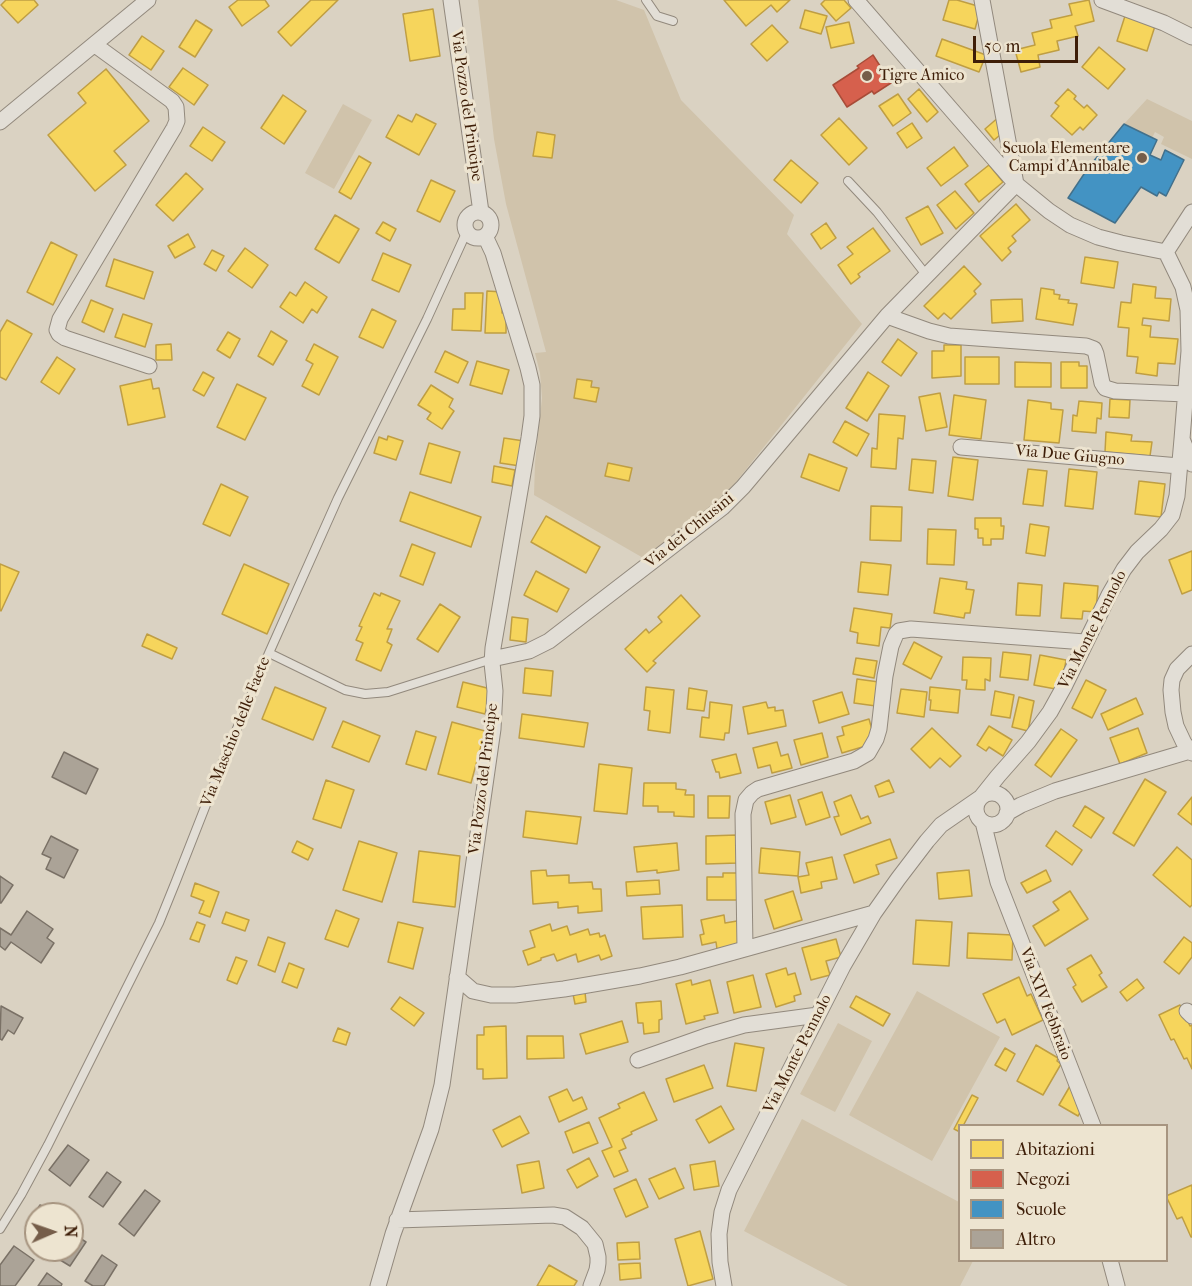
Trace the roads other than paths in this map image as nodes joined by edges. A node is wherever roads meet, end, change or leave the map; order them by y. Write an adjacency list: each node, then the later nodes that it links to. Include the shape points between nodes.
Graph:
1 (148, 0): 9 (street)
2 (451, 0): 14 (street, Via Pozzo del Principe)
3 (646, 0): 7 (lane, via 657,16)
4 (856, 0): 12 (street)
5 (982, 0): 12 (street)
6 (1102, 0): 8 (street)
7 (673, 21)
8 (1192, 37)
9 (95, 45): 10 (street); 20 (street, via 172,101 177,121 58,322 57,330 65,338)
10 (0, 122)
11 (848, 181): 18 (lane)
12 (1016, 184): 17 (street, via 1055,216 1080,230); 18 (street, Via dei Chiusini)
13 (1192, 212): 17 (street)
14 (481, 213): 15 (street, via 469,216 465,223); 16 (street, via 491,225)
15 (467, 231): 16 (street, via 473,237); 25 (lane, Via Maschio delle Faete, via 338,498)
16 (485, 236): 27 (street, Via Pozzo del Principe, via 528,368 532,399)
17 (1166, 252): 21 (street, via 1183,287 1188,310)
18 (927, 276): 19 (street, Via dei Chiusini)
19 (887, 316): 21 (street, via 949,336 1086,346 1094,349 1105,388); 27 (street, Via dei Chiusini, via 718,512 549,641 529,651)
20 (149, 366)
21 (1186, 394): 23 (street, via 1182,439)
22 (961, 447): 23 (street, Via Due Giugno)
23 (1186, 465): 24 (street, Via Monte Pennolo, via 1172,516 1124,569)
24 (1085, 642): 30 (street, Via Monte Pennolo, via 1050,712); 36 (street, via 911,628 899,631 891,645 879,729 868,753 854,761 758,789 746,800)
25 (269, 653): 27 (lane, Via dei Chiusini, via 345,690 364,694 388,692); 42 (lane, Via Maschio delle Faete, via 159,922 48,1145)
26 (1192, 654): 28 (street, via 1177,669 1172,685 1174,719)
27 (492, 659): 37 (street, Via Pozzo del Principe, via 492,729)
28 (1189, 744): 29 (street)
29 (1055, 791): 30 (street); 31 (street, via 1021,805)
30 (990, 796): 31 (street, via 1008,804); 32 (street, Via XIV Febbraio, via 976,804); 33 (street, Via Monte Pennolo, via 941,825)
31 (1005, 817): 32 (street, Via Monte Pennolo, via 996,825); 34 (street, Via XIV Febbraio, via 996,847)
32 (981, 820): 33 (street, Via Monte Pennolo, via 946,826); 34 (street, Via XIV Febbraio)
33 (927, 841): 35 (street, Via Monte Pennolo)
34 (998, 882): 40 (street, Via XIV Febbraio)
35 (874, 914): 36 (street); 38 (street, Via Monte Pennolo)
36 (744, 949): 37 (street, via 640,976 515,995 478,993)
37 (457, 977): 41 (street, Via Pozzo del Principe, via 437,1108)
38 (818, 1015): 39 (street, via 744,1025); 46 (street, Via Monte Pennolo, via 726,1199 718,1234)
39 (638, 1060)
40 (1093, 1124)
41 (397, 1220): 44 (street, Via Pozzo del Principe); 45 (street, via 565,1217 582,1228 595,1244 598,1263)
42 (0, 1229)
43 (1111, 1262): 47 (street)
44 (378, 1286)
45 (591, 1286)
46 (724, 1286)
47 (1117, 1286)

